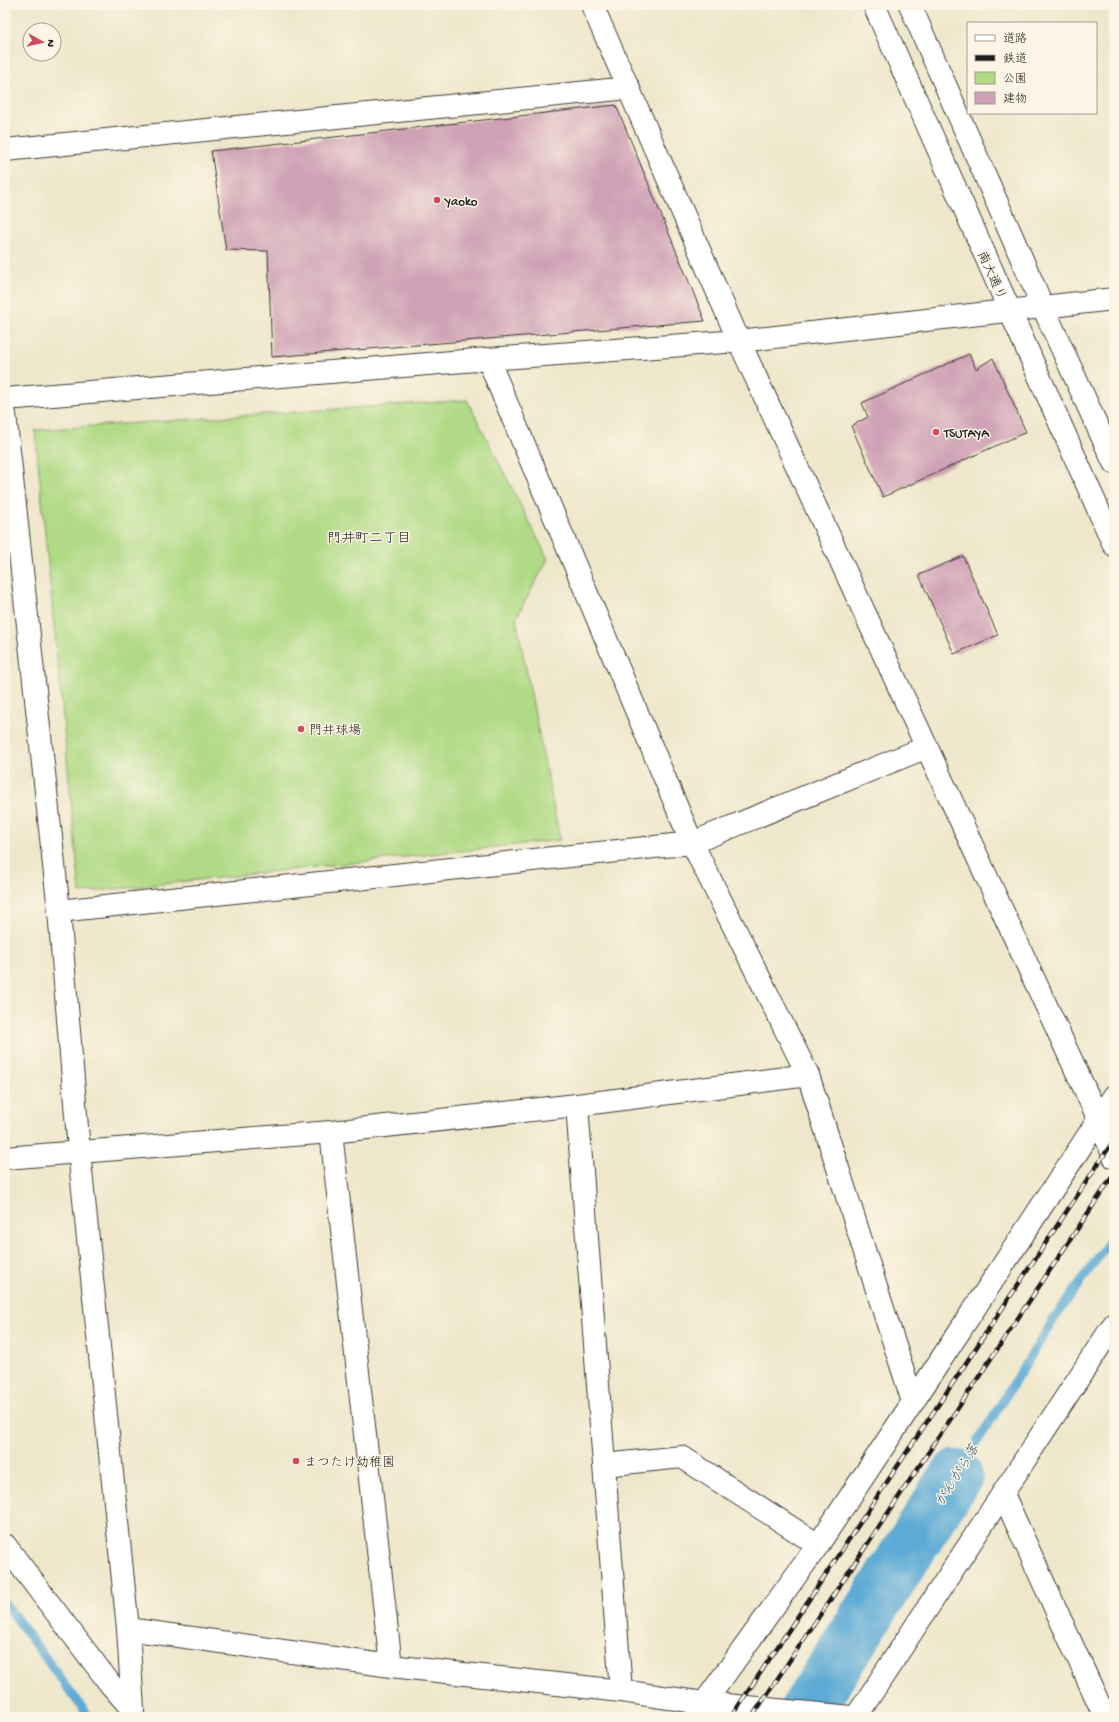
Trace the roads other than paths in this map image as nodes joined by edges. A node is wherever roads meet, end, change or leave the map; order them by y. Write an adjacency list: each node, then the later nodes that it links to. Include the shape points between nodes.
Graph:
1 (592, 5): 4 (street)
2 (874, 5): 8 (street, 南大通り)
3 (910, 5): 7 (street)
4 (629, 88): 5 (street); 9 (street)
5 (5, 150)
6 (1114, 300): 7 (street)
7 (1043, 307): 8 (street); 13 (street)
8 (1009, 310): 9 (street); 14 (street, 南大通り)
9 (739, 341): 10 (street); 15 (street)
10 (488, 359): 11 (street); 16 (street)
11 (5, 399)
12 (5, 414): 17 (street)
13 (1114, 463)
14 (1114, 545)
15 (928, 746): 16 (street); 21 (street)
16 (692, 843): 17 (street); 18 (street)
17 (59, 911): 23 (street)
18 (808, 1075): 20 (street); 27 (street)
19 (1114, 1096): 21 (street)
20 (577, 1105): 22 (street); 28 (street)
21 (1099, 1120): 24 (street); 27 (street)
22 (331, 1132): 23 (street); 33 (street)
23 (79, 1151): 25 (street); 32 (street)
24 (1114, 1157)
25 (5, 1158)
26 (1114, 1324): 29 (street)
27 (913, 1402): 30 (street)
28 (604, 1465): 30 (street, via 682,1457); 34 (street)
29 (1003, 1494): 37 (street); 38 (street)
30 (818, 1544): 35 (street)
31 (5, 1545): 32 (street, via 111,1685 133,1710)
32 (128, 1629): 33 (street)
33 (391, 1666): 34 (street)
34 (621, 1691): 35 (street)
35 (699, 1710): 36 (street)
36 (852, 1717)
37 (856, 1717)
38 (1105, 1717)

